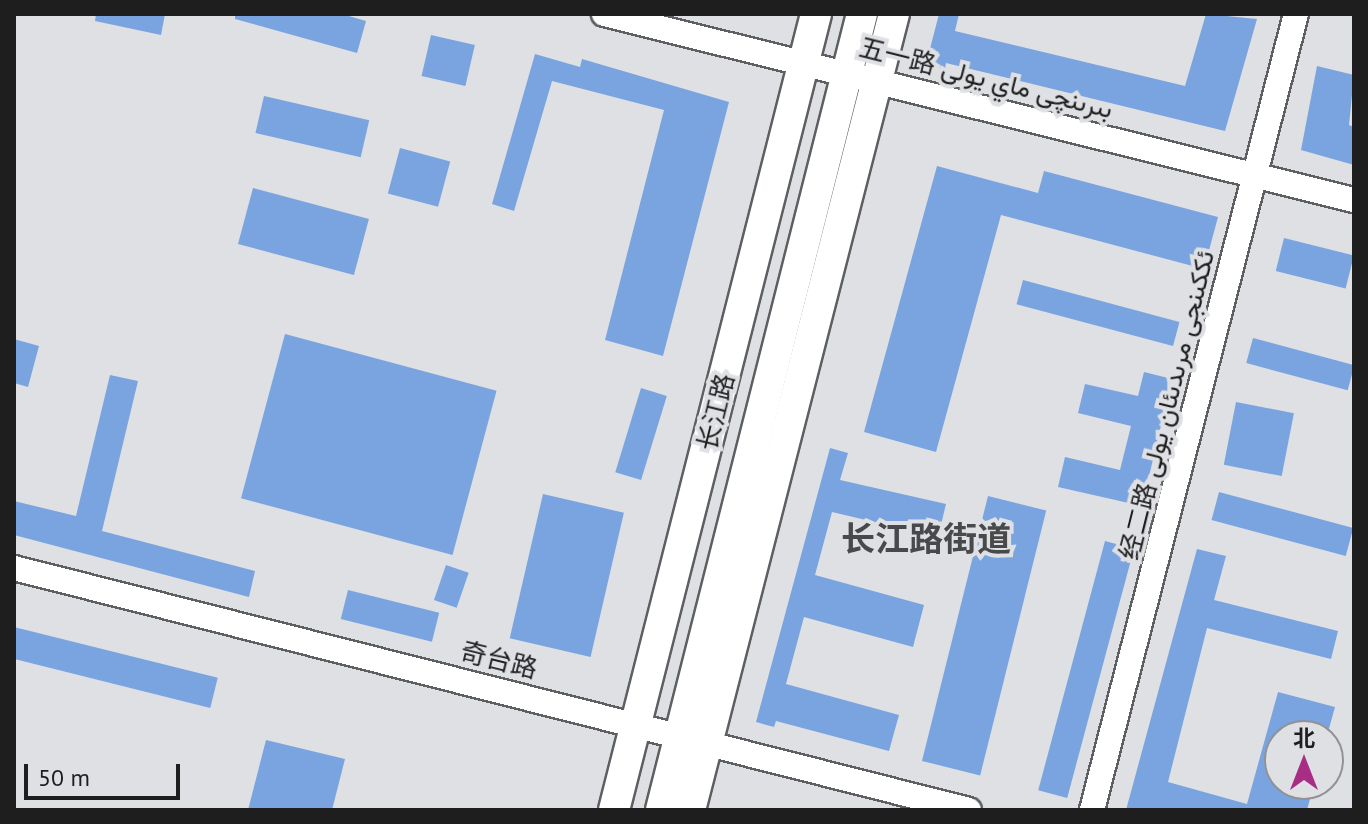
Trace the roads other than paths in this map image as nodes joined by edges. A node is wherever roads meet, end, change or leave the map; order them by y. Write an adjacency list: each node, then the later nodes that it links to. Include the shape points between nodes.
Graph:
1 (604, 14): 6 (street, 五一路 بىرىنچى ماي يولى)
2 (816, 14): 6 (main road, 长江路)
3 (862, 14): 7 (main road, 长江路)
4 (894, 14): 8 (main road)
5 (1296, 14): 9 (street, 经二路 ئككىنجى مرىدىئان يولى)
6 (804, 63): 7 (street, 五一路 بىرىنچى ماي يولى); 12 (main road, 长江路)
7 (847, 72): 8 (street, 五一路 بىرىنچى ماي يولى); 13 (main road, 长江路)
8 (878, 80): 9 (street, 五一路 بىرىنچى ماي يولى); 13 (main road)
9 (1255, 174): 10 (street, 五一路 بىرىنچى ماي يولى); 18 (street, 经二路 ئككىنجى مرىدىئان يولى)
10 (1354, 200)
11 (14, 568): 12 (street, 奇台路)
12 (638, 724): 13 (street, 奇台路); 14 (main road, 长江路)
13 (695, 738): 15 (main road, 长江路); 16 (main road); 17 (street, 奇台路)
14 (614, 810)
15 (661, 810)
16 (690, 810)
17 (969, 810)
18 (1092, 810)

